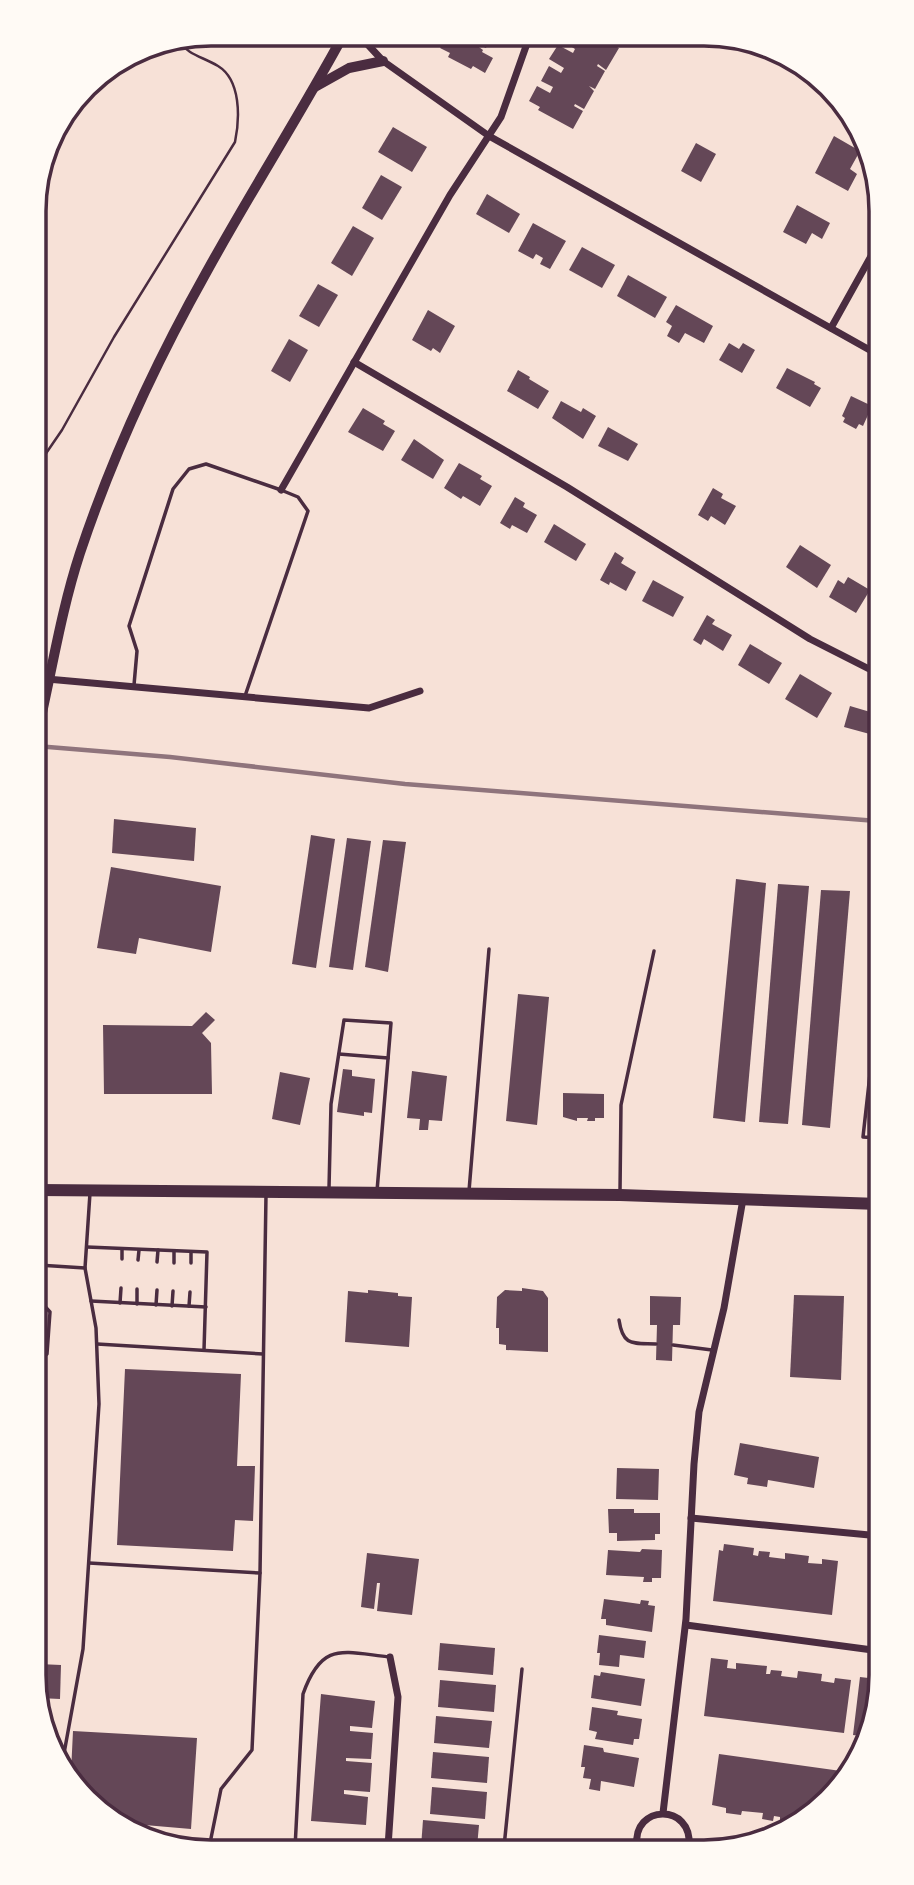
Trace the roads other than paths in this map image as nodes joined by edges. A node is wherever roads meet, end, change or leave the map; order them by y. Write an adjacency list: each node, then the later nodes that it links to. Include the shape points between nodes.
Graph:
1 (337, 46): 5 (main road)
2 (369, 46): 4 (street)
3 (526, 46): 6 (street)
4 (383, 61): 5 (main road, via 349,68); 6 (street)
5 (315, 87): 14 (main road, via 205,274 149,383 80,552 62,610)
6 (489, 136): 8 (street); 10 (street)
7 (869, 260): 8 (street)
8 (831, 328): 9 (street)
9 (869, 350)
10 (354, 362): 11 (street); 12 (street, via 567,487 810,639)
11 (281, 490): 15 (lane, via 206,464 189,469 173,489 129,626 136,651); 17 (lane, via 298,497 308,511)
12 (869, 669)
13 (46, 679): 14 (street)
14 (51, 680): 15 (street); 18 (main road)
15 (134, 687): 17 (street)
16 (420, 691): 17 (street, via 369,708)
17 (245, 696)
18 (46, 701)
19 (489, 949): 30 (lane)
20 (654, 951): 31 (lane, via 621,1105)
21 (339, 1054): 22 (lane); 22 (lane, via 344,1020 391,1023); 28 (lane, via 331,1104)
22 (388, 1058): 29 (lane)
23 (868, 1088): 24 (lane, via 863,1137)
24 (868, 1137)
25 (45, 1190): 26 (main road)
26 (90, 1191): 27 (main road); 34 (lane)
27 (266, 1193): 28 (main road); 66 (lane)
28 (329, 1193): 29 (main road)
29 (377, 1193): 30 (main road)
30 (469, 1194): 31 (main road)
31 (620, 1195): 32 (main road)
32 (743, 1198): 33 (main road); 65 (street)
33 (868, 1204)
34 (86, 1247): 35 (lane); 46 (lane)
35 (122, 1249): 36 (lane); 40 (lane)
36 (139, 1250): 37 (lane); 41 (lane)
37 (158, 1251): 38 (lane); 42 (lane)
38 (174, 1251): 39 (lane); 43 (lane)
39 (191, 1252): 44 (lane); 58 (lane, via 207,1252)
40 (122, 1259)
41 (138, 1260)
42 (158, 1262)
43 (174, 1263)
44 (191, 1263)
45 (45, 1265): 46 (lane)
46 (85, 1268): 52 (lane)
47 (121, 1288): 53 (lane)
48 (137, 1289): 54 (lane)
49 (157, 1290): 55 (lane)
50 (173, 1291): 56 (lane)
51 (190, 1292): 57 (lane)
52 (91, 1301): 53 (lane); 61 (lane)
53 (120, 1303): 54 (lane)
54 (137, 1304): 55 (lane)
55 (156, 1305): 56 (lane)
56 (172, 1306): 57 (lane)
57 (189, 1306): 58 (lane)
58 (206, 1307): 64 (lane)
59 (45, 1308): 67 (lane, via 50,1312)
60 (619, 1320): 62 (lane, via 625,1339)
61 (97, 1344): 64 (lane); 70 (lane, via 99,1404)
62 (656, 1344)
63 (673, 1345): 65 (lane)
64 (204, 1350): 66 (lane)
65 (713, 1350): 68 (street, via 699,1412)
66 (263, 1354): 71 (lane)
67 (45, 1356)
68 (691, 1518): 69 (street); 72 (street)
69 (868, 1534)
70 (89, 1563): 71 (lane); 76 (lane, via 83,1649)
71 (260, 1573): 78 (lane, via 252,1751 221,1789)
72 (686, 1625): 73 (street); 77 (street)
73 (868, 1649)
74 (390, 1657): 79 (lane, via 328,1655 310,1676 303,1694); 80 (street, via 398,1697)
75 (522, 1669): 81 (lane)
76 (65, 1750)
77 (663, 1813): 82 (street, via 643,1823); 83 (street, via 683,1823)
78 (211, 1840)
79 (295, 1840)
80 (388, 1840)
81 (505, 1840)
82 (636, 1840)
83 (690, 1840)

